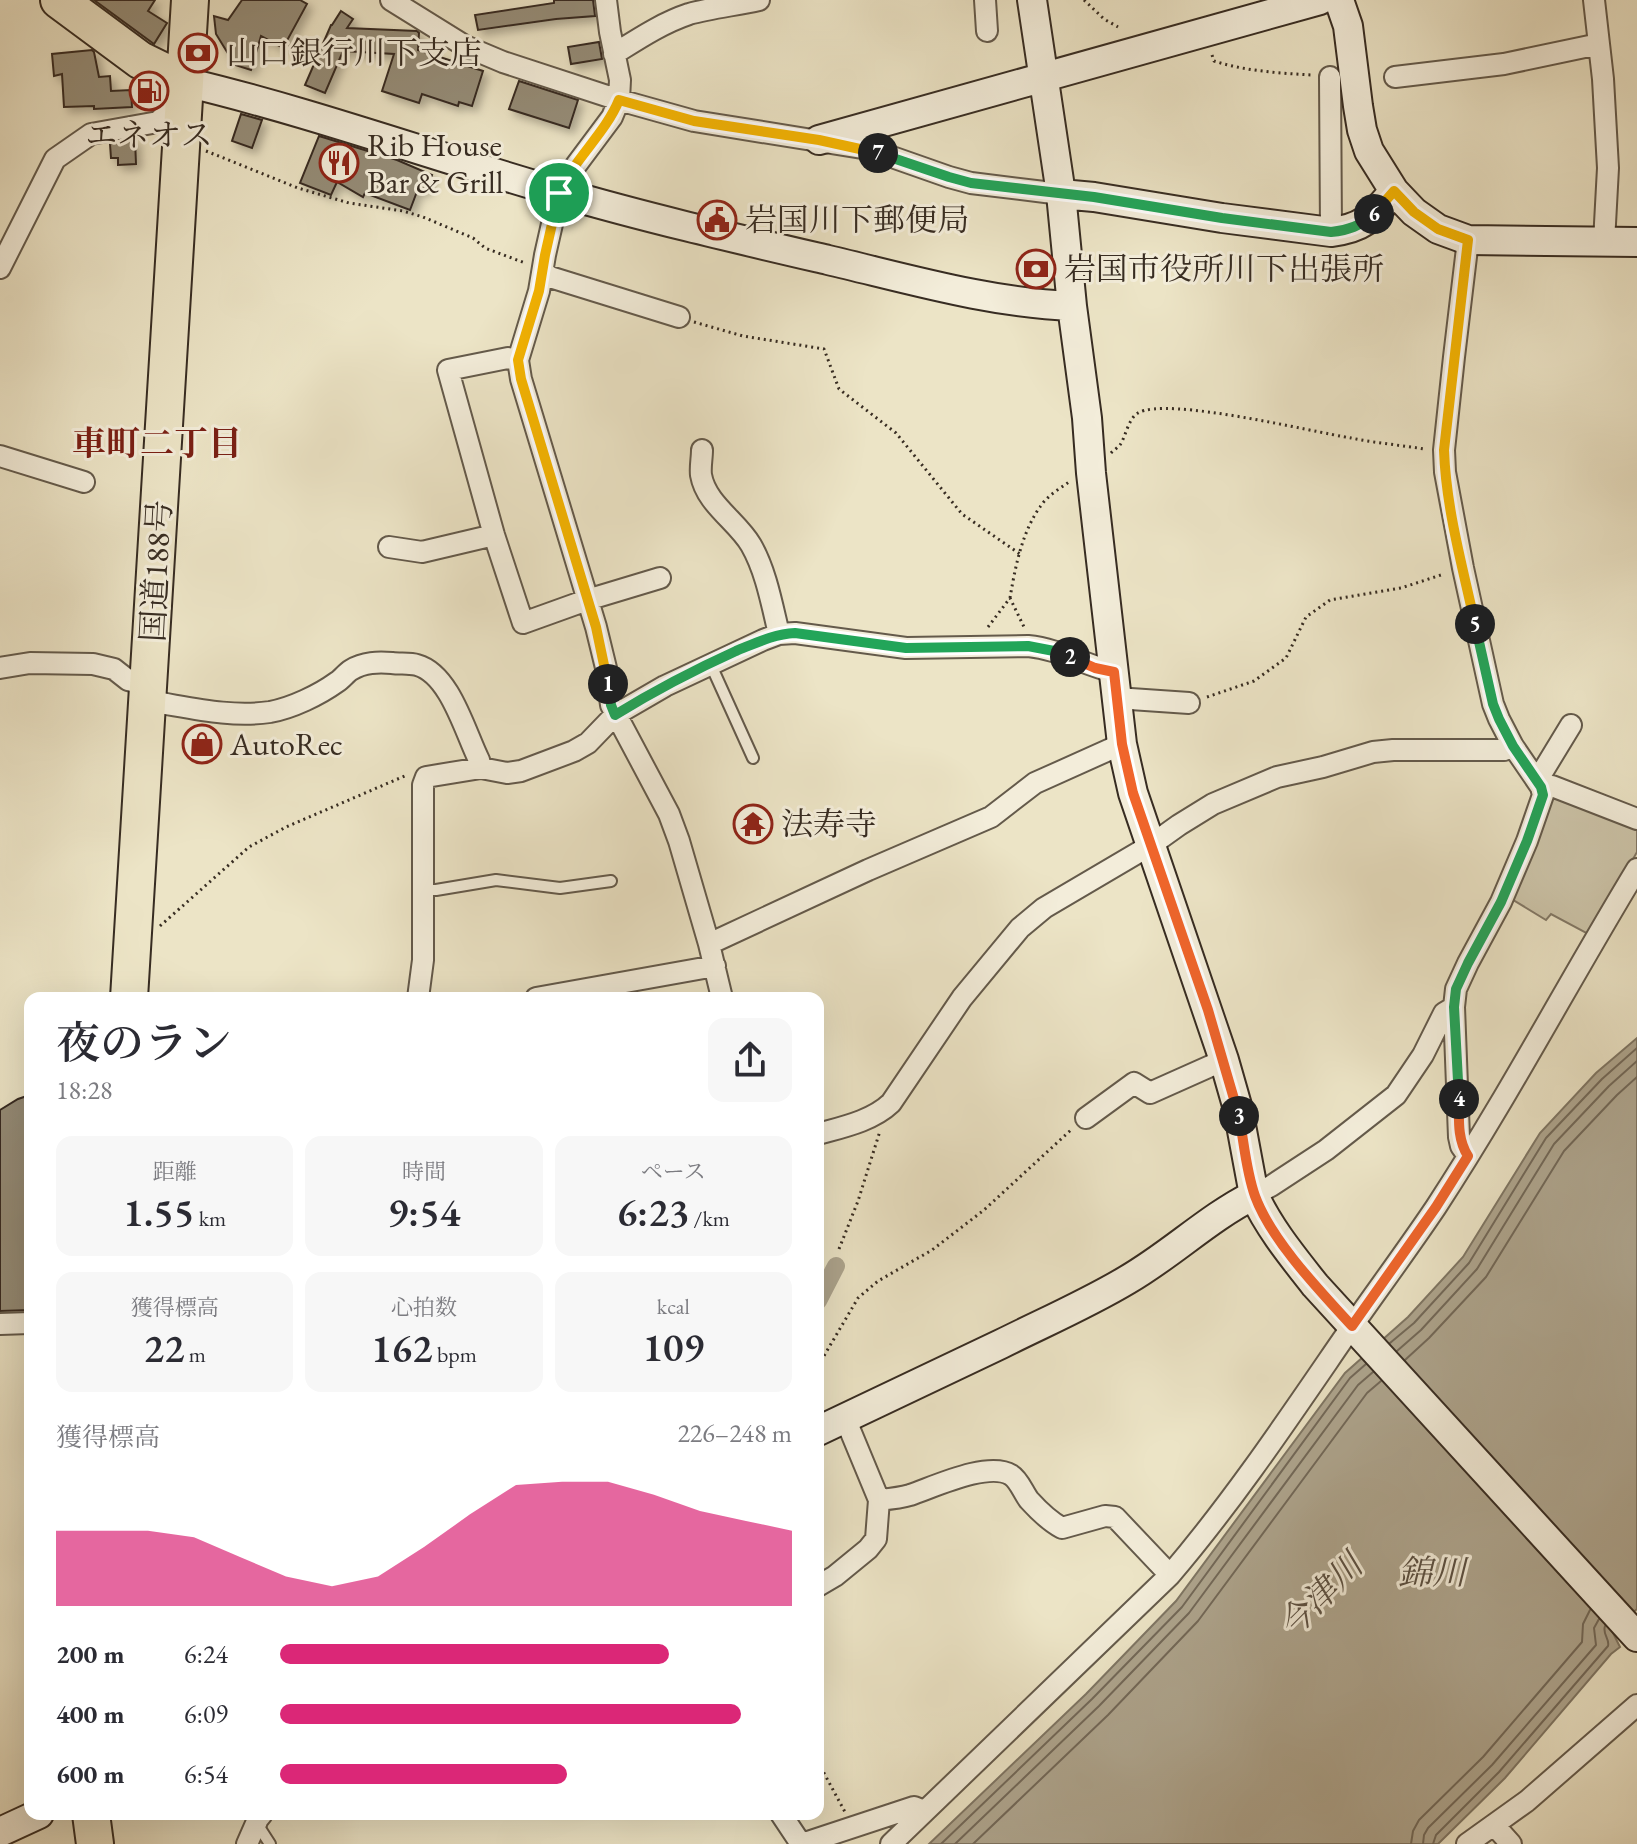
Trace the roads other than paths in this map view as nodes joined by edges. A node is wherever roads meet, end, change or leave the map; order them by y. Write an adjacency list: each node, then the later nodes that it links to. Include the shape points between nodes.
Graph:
1 (59, 0): 17 (highway, via 140,60)
2 (190, 0): 17 (highway, 国道188号)
3 (391, 0): 18 (street, via 465,46)
4 (606, 0): 13 (street)
5 (759, 0): 13 (street, via 692,13)
6 (985, 0): 11 (street)
7 (1032, 0): 14 (street)
8 (1320, 0): 14 (street)
9 (1339, 0): 20 (street, via 1348,26 1362,130)
10 (1594, 0): 12 (street)
11 (987, 31)
12 (1599, 44): 16 (street, via 1504,64); 25 (street, via 1608,168)
13 (614, 54): 18 (street)
14 (1044, 77): 19 (street); 22 (street)
15 (1330, 77): 23 (street)
16 (1395, 77)
17 (185, 82): 21 (street); 27 (street, via 158,122 91,134 55,159); 43 (highway, 国道188号)
18 (619, 100): 19 (street, via 694,121); 21 (street)
19 (819, 140): 22 (street, via 971,183)
20 (1394, 191): 23 (street, via 1362,225); 24 (street, via 1438,229)
21 (559, 193): 28 (street); 29 (street, via 981,295)
22 (1061, 194): 23 (street); 29 (street)
23 (1331, 232)
24 (1468, 240): 25 (street); 48 (street, via 1445,472 1493,704)
25 (1604, 242): 26 (street)
26 (1637, 242)
27 (0, 268)
28 (543, 272): 30 (street); 31 (street)
29 (1072, 306): 42 (street)
30 (679, 317)
31 (518, 360): 35 (street, via 448,370); 38 (street)
32 (702, 450): 39 (street, via 701,475 707,490 753,548)
33 (0, 456): 34 (street)
34 (84, 482)
35 (494, 535): 36 (street, via 422,552); 38 (street, via 523,623)
36 (389, 547)
37 (660, 578): 38 (street)
38 (587, 600): 45 (street)
39 (779, 634): 40 (street); 42 (street, via 906,648 1028,646 1095,668)
40 (710, 663): 45 (street); 49 (lane)
41 (0, 668): 43 (street, via 93,664 114,669)
42 (1115, 685): 44 (street); 47 (street)
43 (148, 693): 50 (street, via 207,710 271,712 314,695 361,665 418,665 445,687); 59 (highway, 国道188号)
44 (1189, 703)
45 (615, 715): 50 (street, via 574,751 521,771); 57 (street, via 669,814)
46 (1571, 725): 51 (street)
47 (1122, 744): 53 (street); 57 (street, via 1035,783 991,817)
48 (1513, 746): 51 (street); 53 (street, via 1373,752 1277,777 1213,804)
49 (753, 758)
50 (481, 768): 56 (street, via 426,777)
51 (1538, 781): 52 (street); 63 (street, via 1543,795 1527,841 1456,989)
52 (1637, 819)
53 (1151, 845): 64 (street); 66 (street, via 1044,908 1020,928 962,998 891,1103 882,1112)
54 (1637, 869): 67 (street)
55 (611, 881): 56 (lane, via 560,888 496,880)
56 (422, 890): 60 (street)
57 (709, 944): 58 (street)
58 (715, 966): 61 (street); 62 (street)
59 (129, 992)
60 (419, 992)
61 (570, 992)
62 (721, 992)
63 (1454, 1007): 67 (street, via 1459,1137); 68 (street, via 1444,1013 1396,1095 1326,1150)
64 (1224, 1060): 65 (street, via 1150,1093 1134,1083); 68 (street)
65 (1086, 1118)
66 (824, 1132)
67 (1468, 1156): 71 (street)
68 (1254, 1195): 71 (street, via 1280,1240); 72 (street, via 1127,1281)
69 (24, 1323): 70 (street)
70 (0, 1324)
71 (1357, 1332): 75 (street); 77 (street)
72 (845, 1418): 73 (street); 74 (street)
73 (824, 1428)
74 (879, 1500): 75 (street, via 968,1475 1002,1472 1013,1476 1050,1522 1062,1528 1115,1517); 76 (street, via 876,1539)
75 (1170, 1575): 79 (street)
76 (824, 1582)
77 (1637, 1637)
78 (1637, 1705): 83 (street)
79 (924, 1811): 88 (street, via 914,1807); 89 (street)
80 (26, 1820): 85 (street)
81 (92, 1820): 86 (highway)
82 (785, 1820): 88 (street)
83 (1494, 1825): 90 (street); 91 (street)
84 (254, 1828): 87 (lane)
85 (0, 1832)
86 (95, 1844)
87 (270, 1844)
88 (802, 1844)
89 (891, 1844)
90 (1467, 1844)
91 (1511, 1844)

